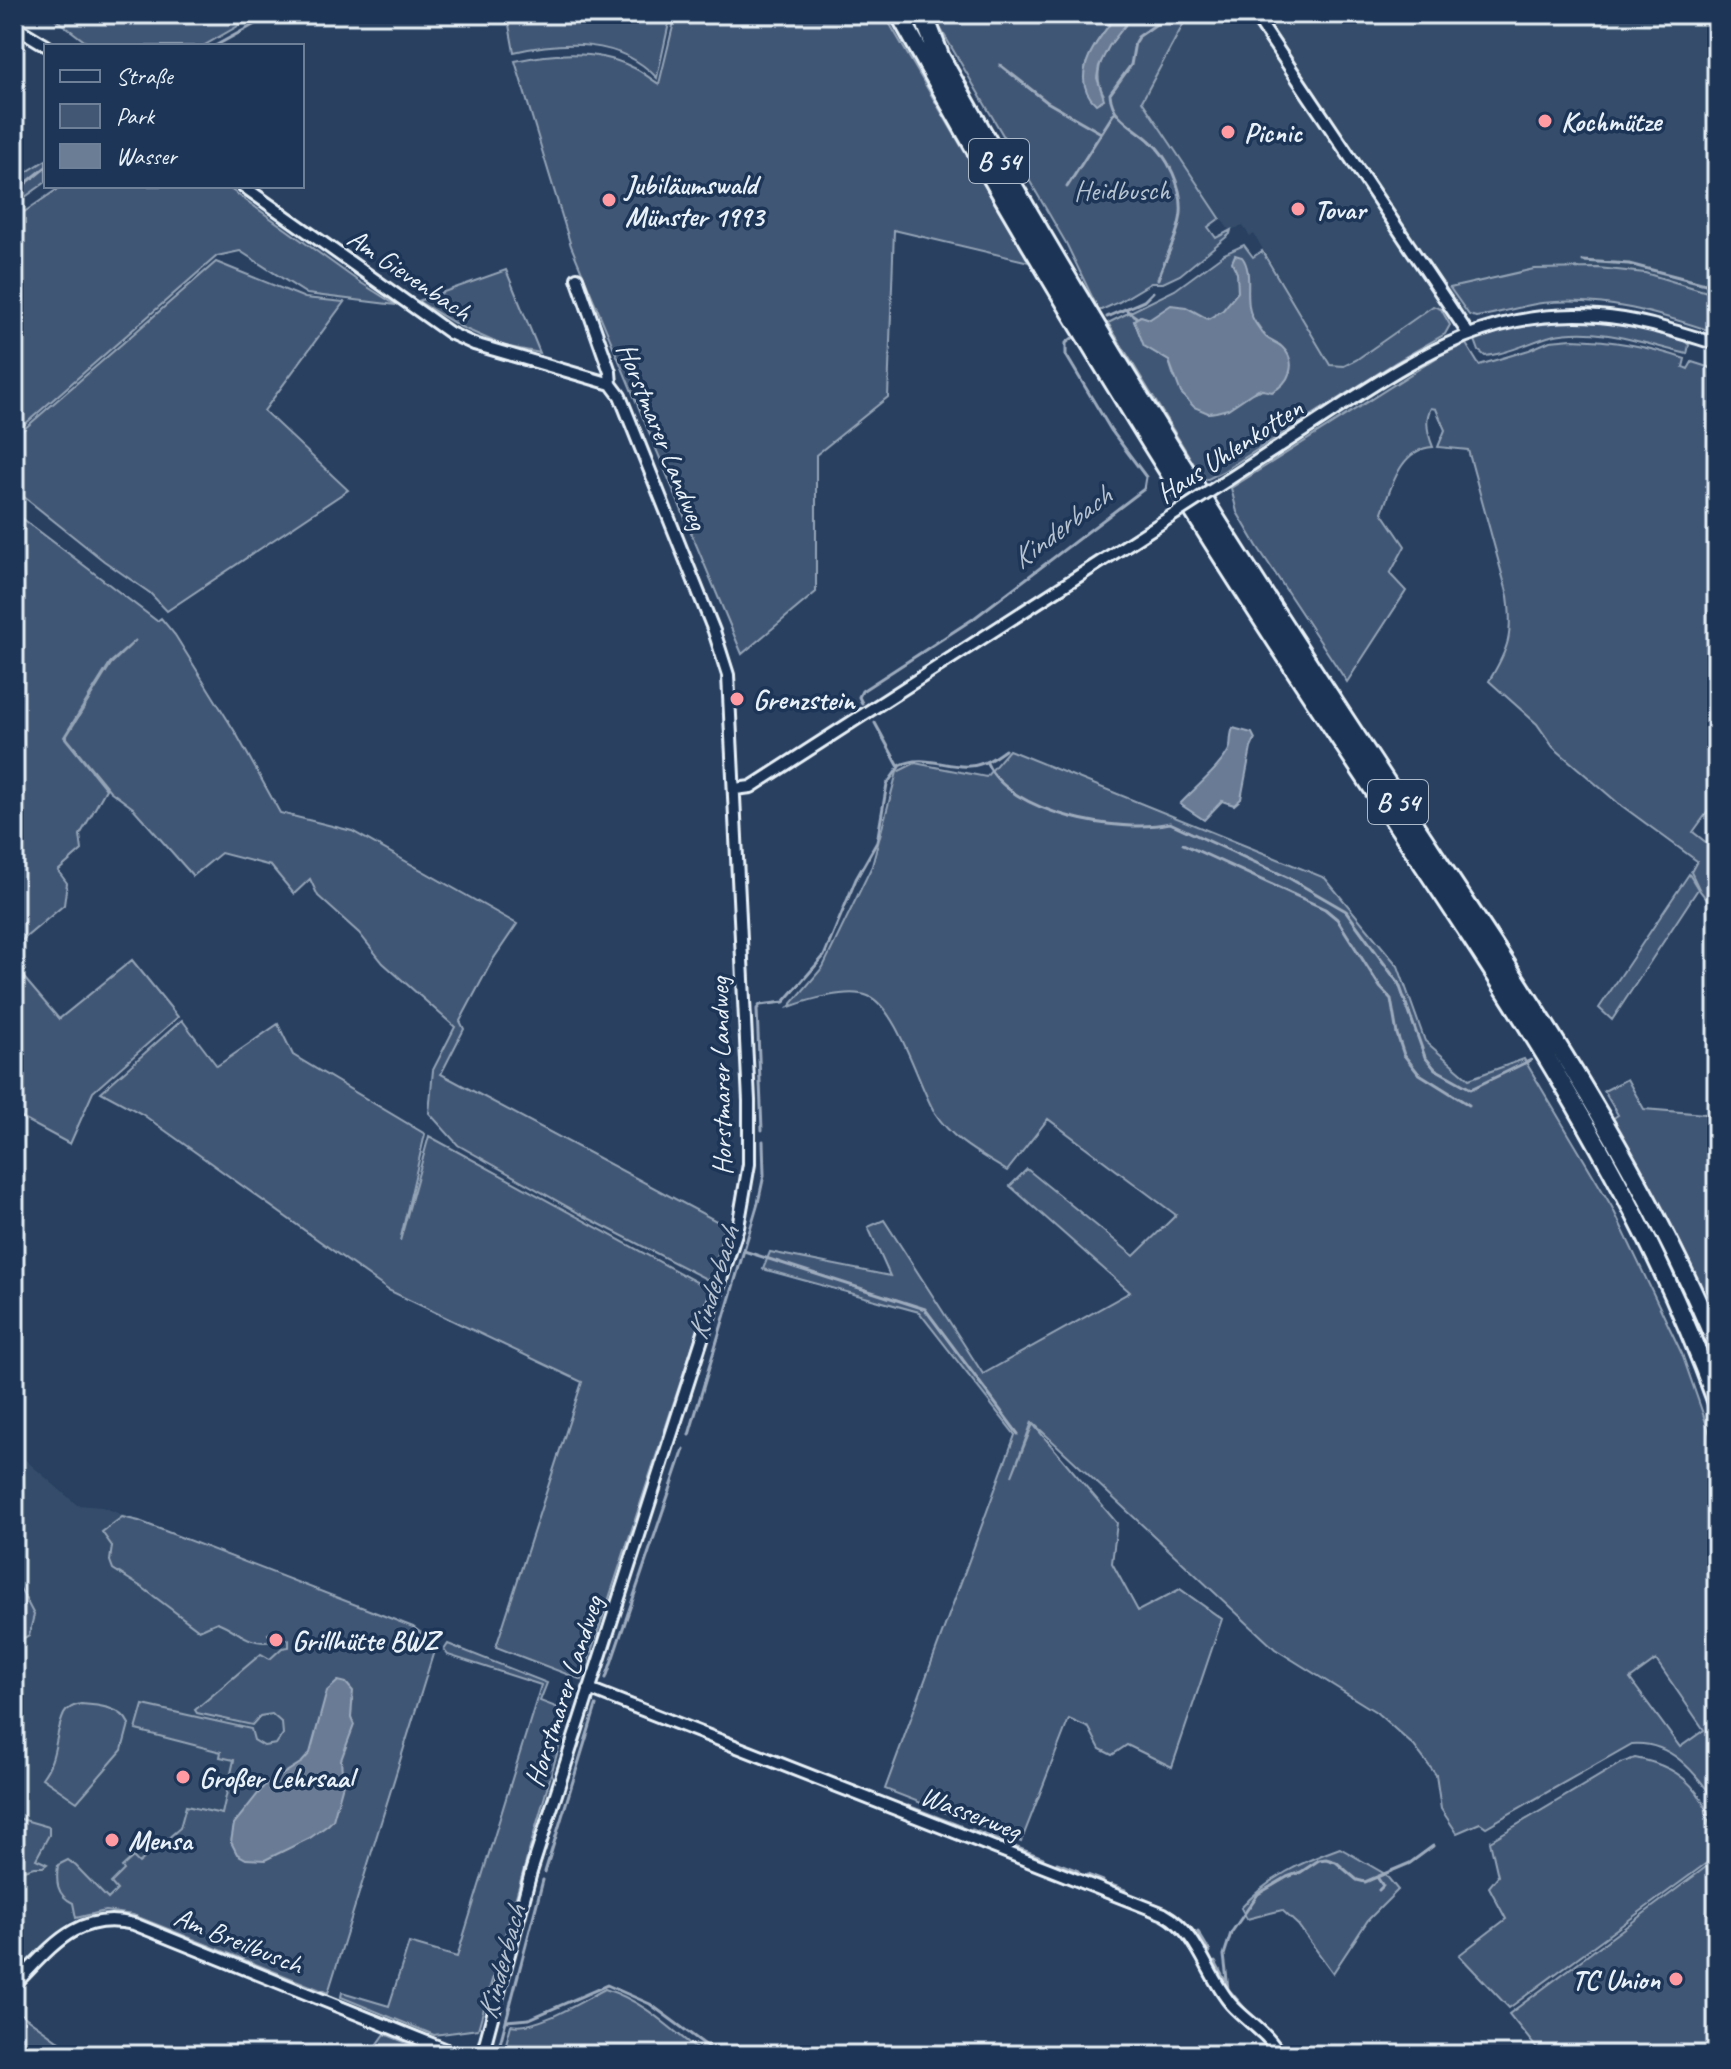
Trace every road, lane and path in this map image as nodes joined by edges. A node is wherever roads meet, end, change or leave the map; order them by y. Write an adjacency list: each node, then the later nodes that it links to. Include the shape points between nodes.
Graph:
1 (899, 14): 15 (highway, B 54, via 1172,479 1580,1114 1654,1252)
2 (916, 14): 7 (highway, B 54)
3 (923, 14): 7 (highway)
4 (1254, 14): 10 (street)
5 (14, 26): 6 (street)
6 (44, 44)
7 (938, 53): 14 (highway, B 54, via 1173,450 1591,1103 1664,1233)
8 (246, 188): 12 (street, Am Gievenbach, via 450,333)
9 (577, 278): 12 (street, Horstmarer Landweg)
10 (1469, 335): 11 (street, Haus Uhlenkotten, via 1532,318 1584,315 1643,322); 13 (street, Haus Uhlenkotten, bridge, via 1403,367 751,787)
11 (1717, 344)
12 (611, 384): 13 (street, Horstmarer Landweg, via 722,652 731,693)
13 (735, 789): 16 (street, Horstmarer Landweg, via 749,1113 746,1193)
14 (1717, 1346)
15 (1717, 1403)
16 (589, 1689): 19 (street, Horstmarer Landweg, via 531,1872); 20 (street, Wasserweg, via 1164,1914 1189,1934 1228,2000)
17 (14, 1985): 18 (street, Am Breilbusch, via 64,1936 100,1920 117,1920)
18 (459, 2055)
19 (482, 2055)
20 (1279, 2055)

